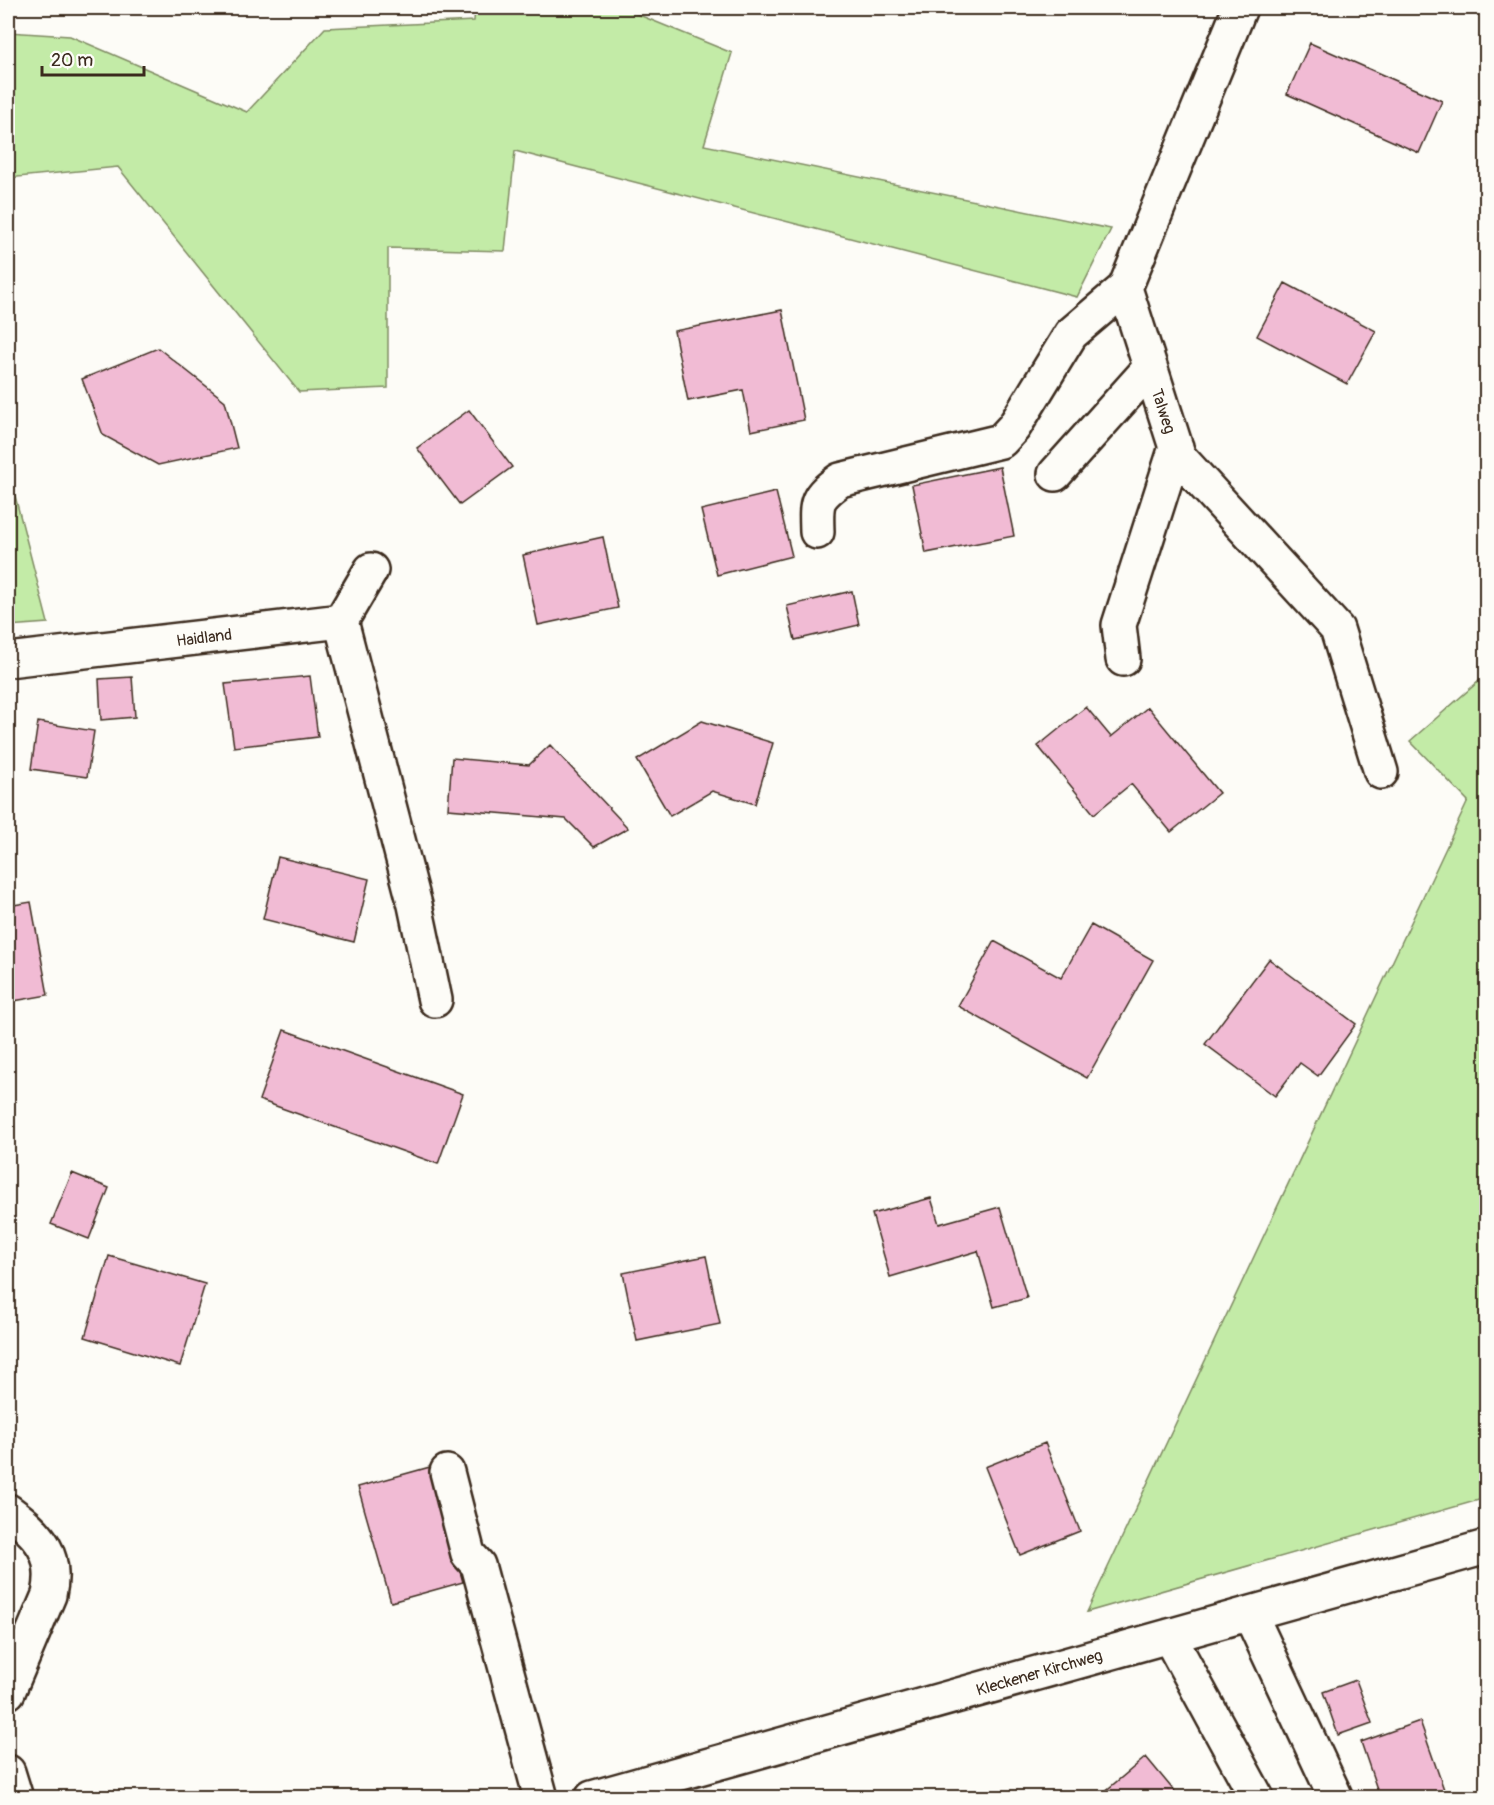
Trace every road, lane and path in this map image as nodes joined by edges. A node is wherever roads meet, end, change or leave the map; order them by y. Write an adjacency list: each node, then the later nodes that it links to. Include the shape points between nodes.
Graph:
1 (1240, 8): 2 (street)
2 (1125, 288): 3 (street, Talweg); 6 (street, via 1071,334 1014,427 1001,441 840,480 822,493 816,511)
3 (1150, 368): 4 (street, Talweg); 5 (street)
4 (1176, 447): 9 (street, via 1119,626); 11 (street, Talweg, via 1179,457 1337,629)
5 (1055, 474)
6 (817, 532)
7 (371, 570): 8 (street)
8 (341, 621): 10 (street, Haidland); 12 (street, via 415,905)
9 (1123, 659)
10 (8, 660)
11 (1381, 772)
12 (435, 1000)
13 (447, 1473): 21 (street, via 468,1554 478,1564)
14 (8, 1511): 18 (street, via 41,1542 52,1566 52,1579 49,1595)
15 (1486, 1547): 16 (street, Kleckener Kirchweg)
16 (1250, 1614): 17 (street, Kleckener Kirchweg); 24 (street)
17 (1169, 1636): 22 (street, Kleckener Kirchweg); 23 (street)
18 (8, 1692)
19 (8, 1772): 20 (street)
20 (16, 1797)
21 (541, 1797)
22 (592, 1797)
23 (1257, 1797)
24 (1336, 1797)

